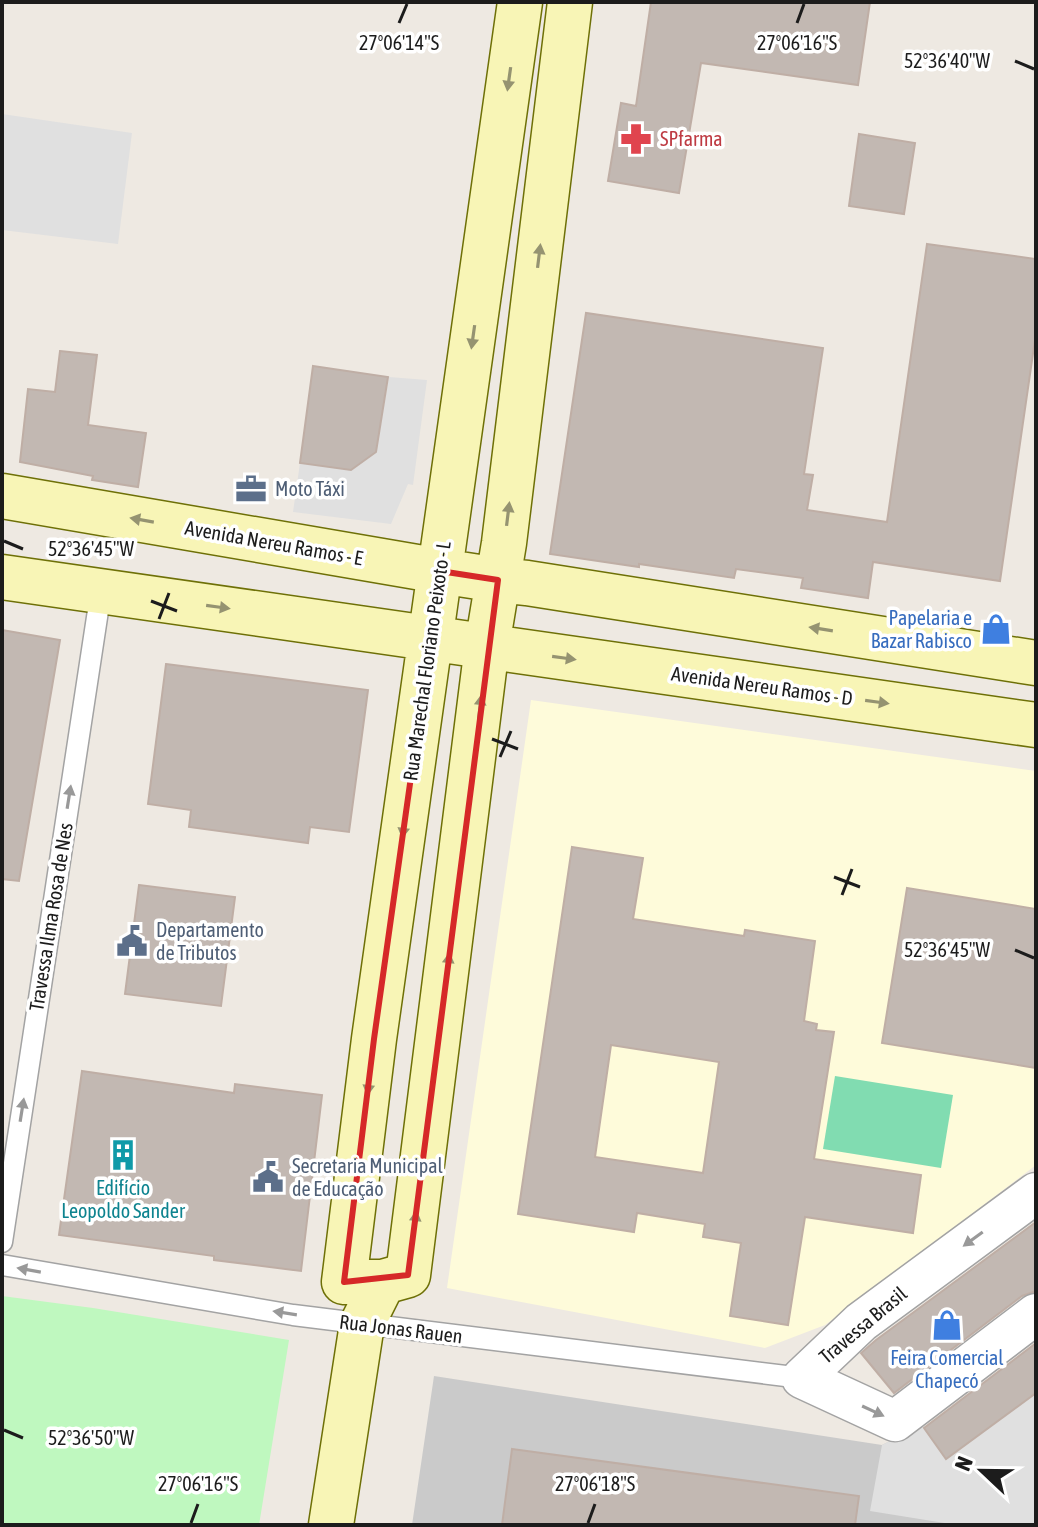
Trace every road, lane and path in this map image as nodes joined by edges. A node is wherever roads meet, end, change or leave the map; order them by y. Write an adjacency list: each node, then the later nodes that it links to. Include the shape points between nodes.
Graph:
1 (520, 2): 4 (street, Rua Marechal Floriano Peixoto - L, one-way to 4)
2 (570, 2): 6 (street, one-way to 2)
3 (2, 496): 4 (street, Avenida Nereu Ramos - E, one-way to 3)
4 (440, 571): 6 (street, Avenida Nereu Ramos - E); 8 (street, Rua Marechal Floriano Peixoto - L)
5 (2, 577): 7 (street)
6 (498, 580): 9 (street); 10 (street, one-way to 6)
7 (101, 591): 8 (street, one-way to 8); 13 (lane, Travessa Ilma Rosa de Nes, one-way to 7)
8 (431, 638): 9 (street); 15 (street, Rua Marechal Floriano Peixoto - L, one-way to 15, via 344,1282)
9 (487, 646): 11 (street, Avenida Nereu Ramos - D, one-way to 11); 15 (street, one-way to 9, via 408,1275)
10 (1036, 663)
11 (1036, 725)
12 (1036, 1193): 18 (street, Travessa Brasil, one-way to 18, via 861,1322)
13 (2, 1242)
14 (2, 1265): 17 (lane, Rua Jonas Rauen, one-way to 14)
15 (383, 1282): 17 (street)
16 (1036, 1314): 18 (street, Travessa Brasil, one-way to 16, via 895,1421)
17 (362, 1324): 18 (lane, Rua Jonas Rauen); 19 (street)
18 (802, 1378)
19 (331, 1525)

